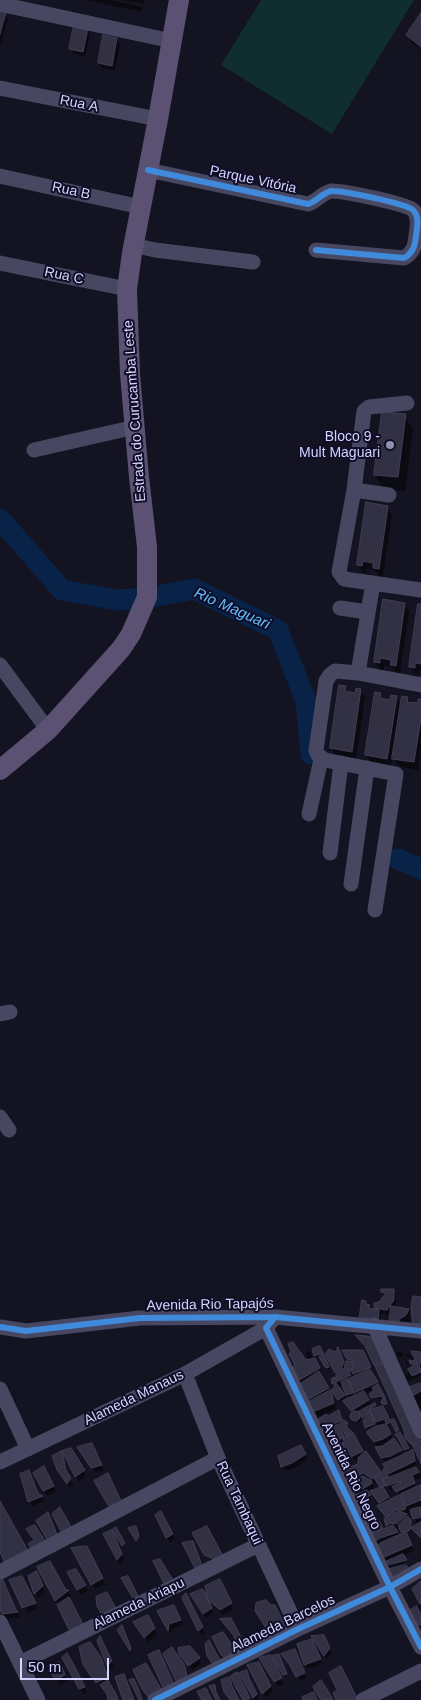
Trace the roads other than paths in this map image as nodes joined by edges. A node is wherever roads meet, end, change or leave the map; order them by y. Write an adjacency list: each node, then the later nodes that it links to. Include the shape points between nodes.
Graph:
1 (179, 0): 3 (main road, Estrada do Curucamba Leste)
2 (0, 4): 3 (street)
3 (172, 41): 5 (main road, Estrada do Curucamba Leste)
4 (0, 88): 5 (street, Rua A)
5 (158, 119): 6 (main road, Estrada do Curucamba Leste)
6 (148, 170): 8 (main road, Estrada do Curucamba Leste); 10 (street, Parque Vitória, via 308,204 328,191 348,193 404,205 414,210 417,217 415,245 404,258)
7 (0, 176): 8 (street, Rua B)
8 (141, 206): 9 (main road, Estrada do Curucamba Leste)
9 (133, 245): 11 (street); 13 (main road, Estrada do Curucamba Leste)
10 (316, 250)
11 (253, 262)
12 (0, 263): 13 (street, Rua C)
13 (127, 289): 15 (main road, Estrada do Curucamba Leste)
14 (407, 403): 17 (street, via 369,407 364,411)
15 (135, 427): 16 (street); 26 (main road, Estrada do Curucamba Leste, via 147,547 145,601 121,649)
16 (34, 450)
17 (354, 490): 18 (street); 19 (street, via 340,572 344,579)
18 (389, 495)
19 (373, 582): 20 (street); 22 (street)
20 (421, 590)
21 (340, 608): 22 (street)
22 (368, 612): 24 (street)
23 (0, 665): 26 (street)
24 (358, 673): 25 (street); 27 (street, via 335,671 328,678 316,750)
25 (421, 685)
26 (48, 730): 30 (main road, Estrada do Curucamba Leste)
27 (321, 759): 28 (street); 31 (street)
28 (341, 764): 29 (street); 32 (street)
29 (367, 768): 33 (street); 34 (street, via 396,774)
30 (0, 770)
31 (309, 814)
32 (330, 853)
33 (350, 884)
34 (375, 910)
35 (0, 1117): 36 (street)
36 (9, 1130)
37 (270, 1322): 38 (street, Avenida Rio Tapajós); 39 (street, Avenida Rio Tapajós, via 140,1318 26,1331); 41 (street, Alameda Manaus); 50 (street, Avenida Rio Negro)
38 (374, 1325): 40 (street, Avenida Rio Tapajós); 43 (street)
39 (0, 1327)
40 (421, 1331)
41 (185, 1374): 44 (street, Alameda Manaus); 45 (street, Rua Tambaqui)
42 (0, 1389): 44 (street)
43 (421, 1431)
44 (28, 1449): 46 (street, Alameda Manaus)
45 (218, 1458): 47 (street, Rua Tambaqui); 49 (street)
46 (0, 1462)
47 (258, 1545): 52 (street, Rua Tambaqui); 54 (street, Alameda Ariapu)
48 (421, 1570): 50 (street, Alameda Barcelos)
49 (0, 1572)
50 (390, 1587): 52 (street, Alameda Barcelos); 53 (street, Avenida Rio Negro)
51 (0, 1622): 54 (street)
52 (298, 1629): 57 (street, Alameda Barcelos)
53 (421, 1647)
54 (20, 1664): 56 (street)
55 (421, 1671): 58 (street)
56 (38, 1700)
57 (155, 1700)
58 (363, 1700)

